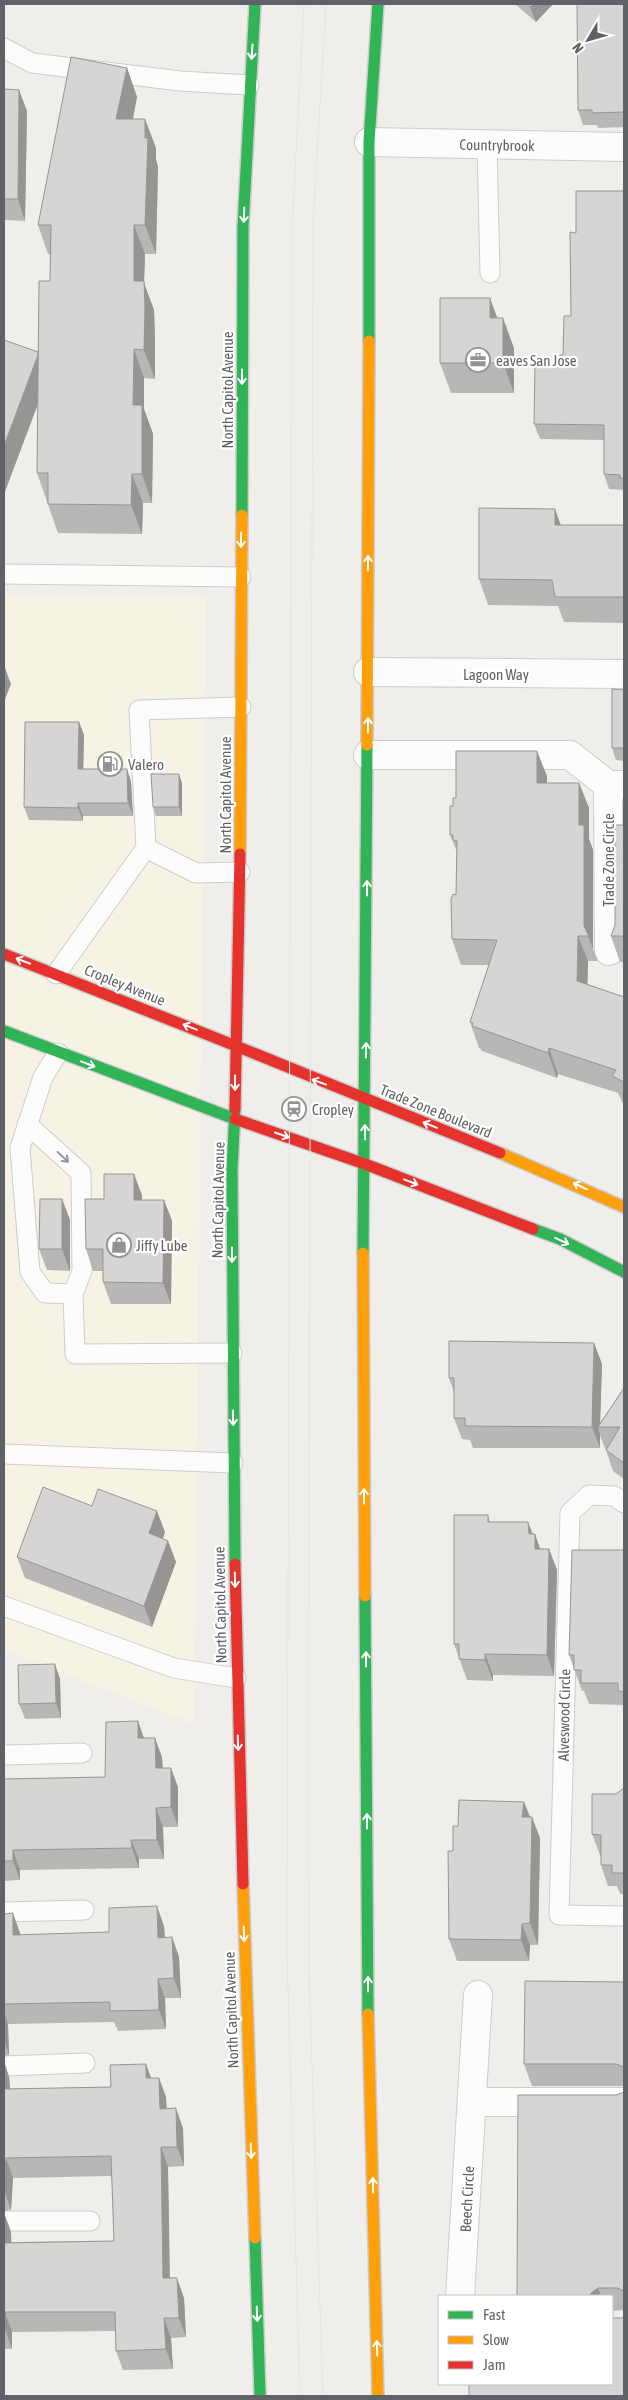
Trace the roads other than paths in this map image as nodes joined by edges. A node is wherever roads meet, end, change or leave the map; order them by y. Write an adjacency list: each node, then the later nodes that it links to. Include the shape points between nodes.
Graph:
1 (255, 4): 4 (main road, North Capitol Avenue, one-way to 4)
2 (378, 4): 5 (main road)
3 (4, 48): 4 (lane, via 32,62 180,81)
4 (249, 85): 10 (main road, North Capitol Avenue, one-way to 10, via 243,227)
5 (369, 142): 6 (street, Countrybrook); 11 (main road, one-way to 5)
6 (487, 145): 7 (street, Countrybrook); 8 (lane)
7 (624, 147)
8 (490, 273)
9 (4, 574): 10 (lane)
10 (241, 577): 13 (main road, North Capitol Avenue)
11 (368, 672): 12 (street, Lagoon Way); 14 (main road, one-way to 11)
12 (624, 674)
13 (241, 707): 16 (lane, via 139,710); 17 (main road, North Capitol Avenue)
14 (368, 755): 15 (street, via 570,756); 24 (main road, one-way to 14)
15 (616, 785): 18 (street, Trade Zone Circle)
16 (146, 848): 17 (lane, via 196,873); 20 (lane)
17 (240, 872): 22 (main road, North Capitol Avenue)
18 (609, 951)
19 (4, 954): 20 (main road, Cropley Avenue, one-way to 19)
20 (56, 974): 22 (main road, Cropley Avenue, one-way to 20)
21 (4, 1031): 23 (main road)
22 (236, 1046): 24 (main road, Trade Zone Boulevard, one-way to 22); 25 (main road, North Capitol Avenue, one-way to 25)
23 (58, 1053): 25 (main road, one-way to 25); 26 (lane, via 44,1077)
24 (365, 1099): 27 (main road, one-way to 24); 28 (main road, Trade Zone Boulevard, one-way to 24, via 571,1181)
25 (235, 1119): 27 (main road, one-way to 27); 31 (main road, North Capitol Avenue, one-way to 31)
26 (27, 1124): 30 (lane, one-way to 30, via 80,1173 82,1271); 30 (lane, via 20,1148 30,1272 45,1293)
27 (365, 1164): 29 (main road, one-way to 29, via 560,1239); 51 (main road, one-way to 27, via 368,2032)
28 (624, 1207)
29 (624, 1272)
30 (73, 1294): 31 (lane, via 75,1354)
31 (232, 1353): 33 (main road, North Capitol Avenue, one-way to 33)
32 (4, 1454): 33 (lane)
33 (234, 1463): 36 (main road, North Capitol Avenue, one-way to 36)
34 (624, 1503): 41 (lane, Alveswood Circle, via 614,1496 589,1495 570,1513 559,1915)
35 (4, 1606): 36 (lane, via 174,1668)
36 (236, 1678): 50 (main road, North Capitol Avenue, one-way to 50)
37 (82, 1753): 38 (lane)
38 (4, 1755)
39 (84, 1910): 40 (lane)
40 (4, 1912)
41 (624, 1916)
42 (478, 1995): 45 (street, Beech Circle)
43 (86, 2064): 44 (lane)
44 (4, 2066)
45 (472, 2102): 46 (street); 49 (street, Beech Circle)
46 (624, 2102)
47 (4, 2221): 48 (lane)
48 (90, 2221)
49 (460, 2295)
50 (260, 2396)
51 (378, 2396)

